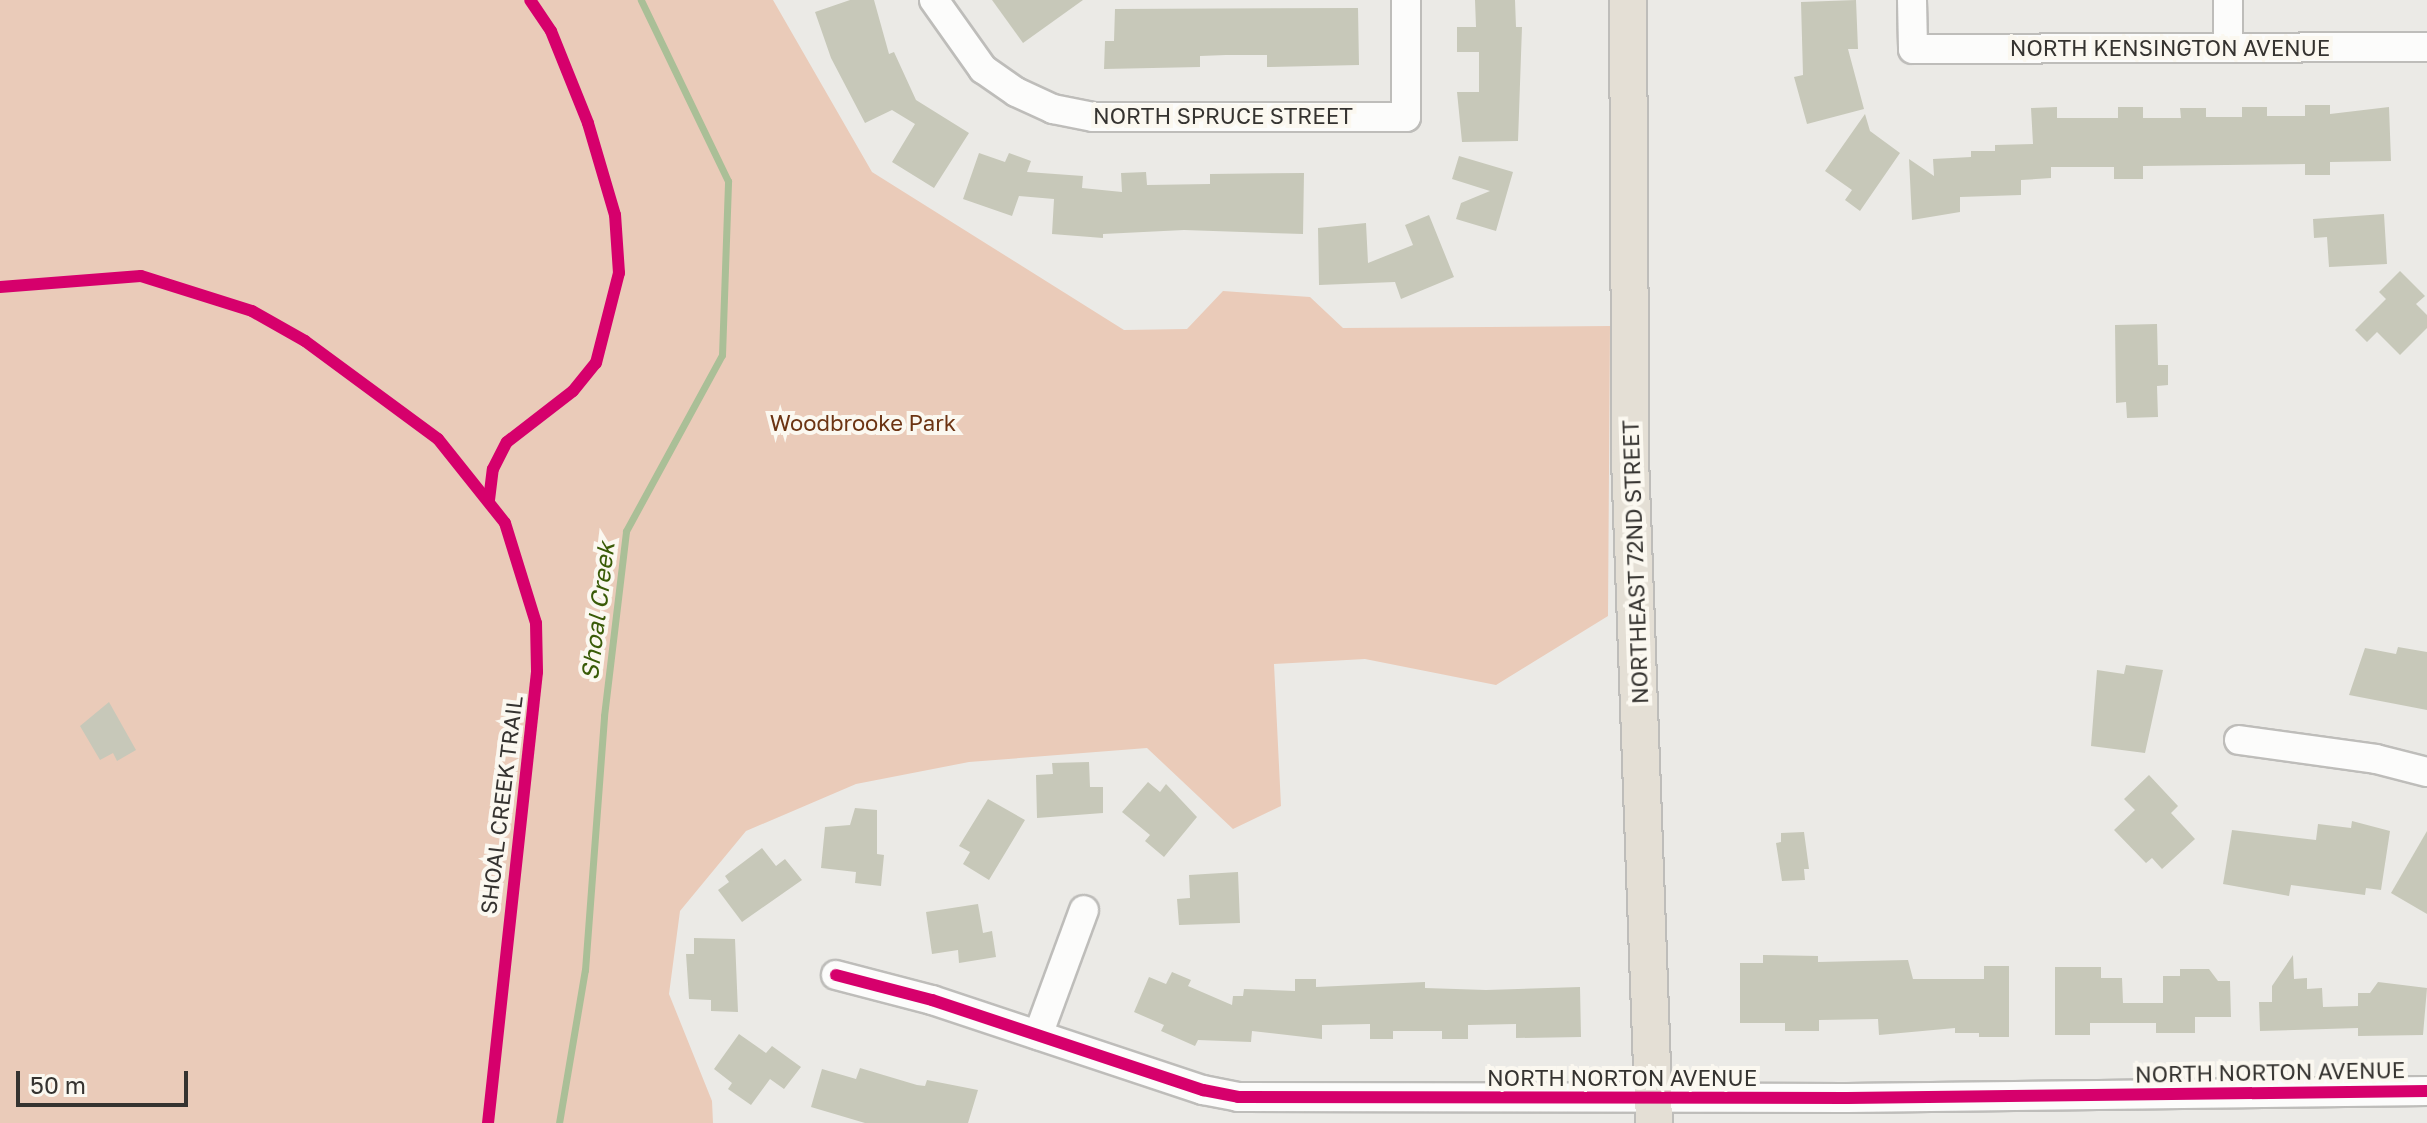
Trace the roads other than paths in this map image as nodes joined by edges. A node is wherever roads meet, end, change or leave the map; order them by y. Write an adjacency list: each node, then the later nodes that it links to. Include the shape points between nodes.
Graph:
1 (934, 0): 2 (street, NORTH SPRUCE STREET, via 969,54 999,81 1053,109 1093,117 1406,117)
2 (1406, 0)
3 (1628, 0): 14 (main road, NORTHEAST 72ND STREET, via 1630,458)
4 (1912, 0): 7 (street, NORTH KENSINGTON AVENUE, via 1913,49)
5 (2228, 0): 7 (street)
6 (2427, 47): 7 (street, NORTH KENSINGTON AVENUE)
7 (2228, 48)
8 (2239, 740): 9 (street, via 2376,759)
9 (2427, 772)
10 (1084, 910): 12 (street)
11 (836, 975): 12 (street, NORTH NORTON AVENUE)
12 (1038, 1035): 15 (street, NORTH NORTON AVENUE, via 1238,1097)
13 (2427, 1091): 14 (street, NORTH NORTON AVENUE)
14 (1654, 1109): 15 (street, NORTH NORTON AVENUE)
15 (1449, 1111)

